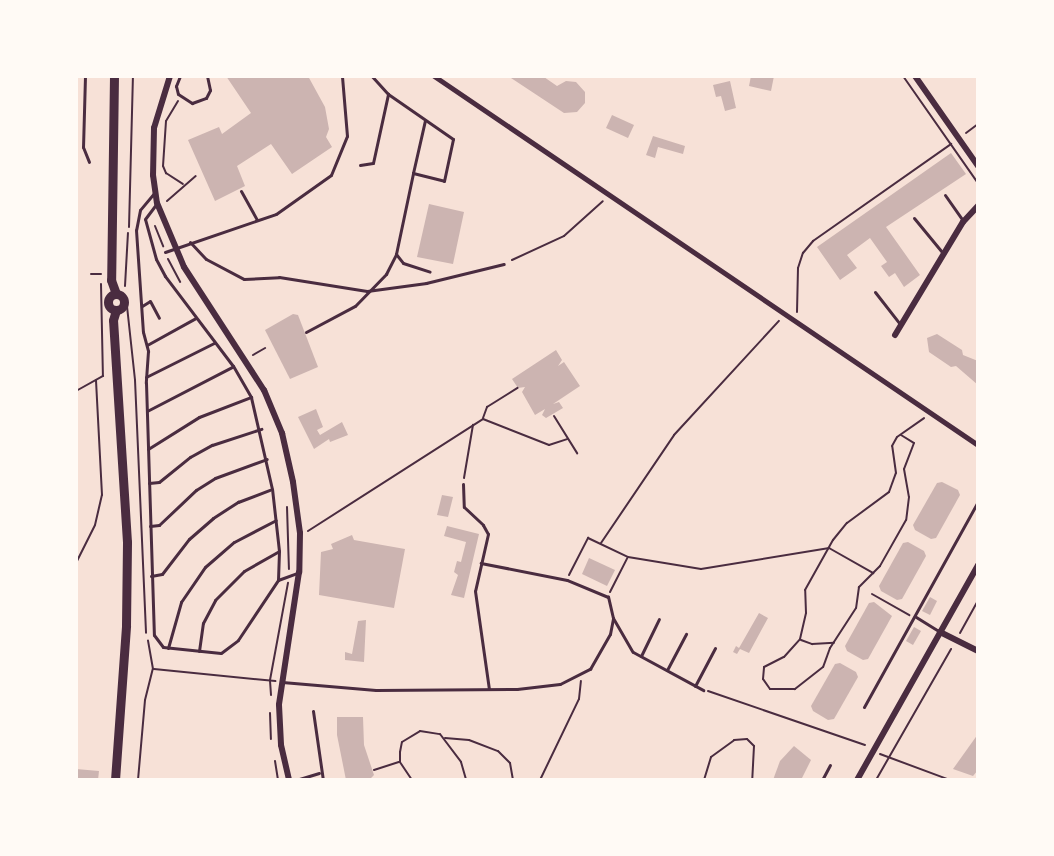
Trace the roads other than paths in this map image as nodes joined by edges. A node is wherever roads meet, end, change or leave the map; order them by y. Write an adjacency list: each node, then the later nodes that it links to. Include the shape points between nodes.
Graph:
1 (85, 76): 11 (lane, via 83,147)
2 (114, 76): 79 (main road, via 111,280 123,303 113,320 127,556)
3 (207, 76): 8 (lane, via 206,98 192,103 180,96)
4 (342, 76): 21 (lane, via 347,136 334,170 276,214)
5 (372, 76): 9 (lane)
6 (434, 76): 45 (street)
7 (915, 76): 13 (street)
8 (176, 77): 16 (street, via 154,128)
9 (388, 94): 10 (lane); 12 (lane, via 373,163)
10 (425, 120): 14 (lane); 14 (lane, via 453,139 444,181)
11 (89, 162)
12 (360, 165)
13 (978, 166)
14 (413, 173): 26 (lane)
15 (241, 191): 21 (lane)
16 (155, 192): 18 (street); 32 (lane, via 137,219)
17 (945, 195): 22 (lane)
18 (157, 203): 24 (street); 34 (lane, via 145,219 156,259)
19 (978, 206): 22 (street)
20 (914, 218): 27 (lane)
21 (257, 220): 23 (lane)
22 (963, 222): 27 (street)
23 (190, 242): 24 (lane); 30 (lane, via 206,259 244,279 279,277)
24 (175, 248): 25 (lane); 57 (street, via 274,411 290,466 300,533)
25 (165, 252)
26 (396, 254): 29 (lane, via 403,263); 30 (lane, via 386,274)
27 (944, 254): 35 (street)
28 (504, 264): 30 (lane)
29 (430, 272)
30 (367, 291): 36 (lane, via 355,306)
31 (875, 292): 35 (lane)
32 (142, 306): 33 (lane, via 150,301); 39 (lane)
33 (159, 318)
34 (196, 318): 38 (lane); 39 (lane)
35 (901, 324): 37 (street)
36 (306, 332)
37 (895, 335)
38 (215, 342): 40 (lane); 41 (lane)
39 (147, 345): 41 (lane)
40 (233, 366): 42 (lane); 43 (lane)
41 (146, 377): 43 (lane)
42 (251, 397): 44 (lane); 46 (lane, via 199,417)
43 (147, 411): 46 (lane)
44 (261, 429): 47 (lane); 48 (lane, via 212,445 159,482)
45 (978, 445)
46 (148, 449): 48 (lane)
47 (267, 459): 50 (lane); 53 (lane, via 215,478 159,525)
48 (149, 483): 53 (lane)
49 (463, 484): 55 (lane, via 464,507 488,534)
50 (272, 489): 52 (lane); 58 (lane, via 213,518 162,574)
51 (978, 501): 60 (lane)
52 (276, 520): 54 (lane); 65 (lane, via 234,542 205,567 181,602)
53 (150, 526): 58 (lane)
54 (279, 551): 59 (lane); 67 (lane, via 244,571 215,600 203,623)
55 (481, 563): 61 (lane, via 567,580 608,597); 73 (lane, via 475,591)
56 (978, 565): 63 (street)
57 (299, 572): 59 (lane); 71 (street)
58 (151, 576): 65 (lane, via 154,635)
59 (278, 580): 67 (lane, via 229,649)
60 (914, 617): 63 (lane); 75 (lane)
61 (613, 618): 69 (lane, via 633,652); 73 (lane, via 602,653 582,675 534,688)
62 (659, 619): 69 (lane)
63 (940, 632): 68 (street); 84 (street)
64 (686, 634): 70 (lane)
65 (168, 648): 67 (lane)
66 (715, 648): 72 (lane)
67 (199, 651)
68 (978, 651)
69 (641, 656): 70 (lane)
70 (667, 670): 72 (lane)
71 (282, 682): 73 (lane, via 376,690); 80 (street, via 279,723)
72 (695, 686): 74 (lane)
73 (489, 689)
74 (703, 690)
75 (864, 707)
76 (313, 711): 78 (lane)
77 (830, 765): 83 (lane)
78 (320, 772): 81 (lane); 82 (lane)
79 (115, 780)
80 (289, 780)
81 (296, 780)
82 (323, 780)
83 (822, 780)
84 (857, 780)

